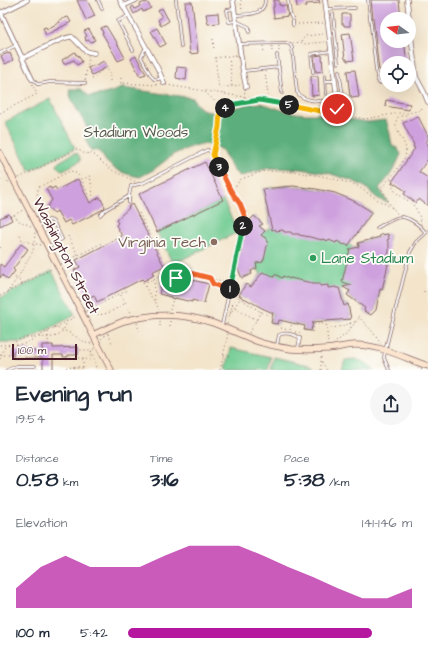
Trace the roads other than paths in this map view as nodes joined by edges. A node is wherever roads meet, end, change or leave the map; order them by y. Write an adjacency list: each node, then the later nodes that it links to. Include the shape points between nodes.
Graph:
1 (27, 0): 17 (street)
2 (98, 0): 13 (lane)
3 (120, 0): 12 (street)
4 (136, 0): 12 (street)
5 (176, 0): 29 (lane)
6 (234, 0): 15 (street)
7 (265, 0): 20 (lane, via 262,10)
8 (288, 0): 23 (lane)
9 (325, 0): 16 (street)
10 (368, 0): 50 (lane, via 377,78)
11 (407, 0): 18 (street)
12 (123, 6): 21 (street)
13 (102, 8)
14 (355, 8): 16 (lane)
15 (235, 9): 20 (street); 22 (lane, via 227,10 229,22)
16 (326, 9): 24 (street)
17 (0, 12): 28 (street)
18 (408, 12)
19 (333, 14): 25 (lane)
20 (235, 15): 22 (street)
21 (128, 16): 30 (street); 31 (lane, via 118,21)
22 (236, 21): 26 (lane, via 248,27); 27 (street)
23 (293, 25)
24 (328, 25): 25 (lane); 34 (street)
25 (334, 26): 36 (lane)
26 (249, 32)
27 (239, 44): 41 (street); 59 (lane, via 289,43 292,48 299,96)
28 (16, 46): 32 (lane); 37 (street)
29 (181, 47)
30 (146, 48): 45 (street); 45 (lane, via 141,57 154,79)
31 (133, 50)
32 (0, 53)
33 (94, 53): 37 (street, via 82,49 70,36)
34 (331, 53): 36 (lane); 42 (lane, via 311,54); 47 (street)
35 (277, 55): 39 (lane)
36 (338, 55): 38 (lane)
37 (23, 58): 46 (street)
38 (338, 64)
39 (279, 67): 41 (lane); 55 (lane)
40 (339, 71): 52 (lane)
41 (242, 72): 54 (street)
42 (313, 72)
43 (325, 76): 49 (lane)
44 (416, 77): 58 (street)
45 (162, 78): 51 (street)
46 (31, 79): 48 (lane, via 37,84)
47 (335, 80): 49 (lane); 53 (street)
48 (85, 81)
49 (325, 81): 56 (lane)
50 (380, 83)
51 (163, 84)
52 (342, 85): 53 (lane); 57 (lane)
53 (335, 86): 59 (street)
54 (245, 87)
55 (282, 93)
56 (326, 94)
57 (343, 96)
58 (428, 102)
59 (337, 106)
60 (0, 153): 64 (main road, Washington Street)
61 (128, 196): 62 (lane); 63 (lane); 69 (lane, via 131,186 207,150 213,155 245,217)
62 (129, 203)
63 (100, 215)
64 (35, 228): 68 (main road, Washington Street); 68 (lane, via 52,220 62,239)
65 (377, 228): 67 (lane, via 400,217 412,221)
66 (428, 230): 67 (lane)
67 (425, 232): 73 (lane, via 410,252)
68 (44, 246): 70 (main road, Washington Street)
69 (224, 325): 70 (main road, via 192,317 159,315 123,322); 71 (main road, via 256,341)
70 (93, 335): 77 (main road, Washington Street)
71 (276, 346): 72 (main road); 72 (lane, via 279,335 290,334 300,338)
72 (298, 350): 73 (main road, via 354,345)
73 (385, 351): 75 (main road); 78 (lane, via 384,358)
74 (35, 366): 76 (lane, via 18,366)
75 (428, 366)
76 (7, 370)
77 (111, 370)
78 (389, 370)

